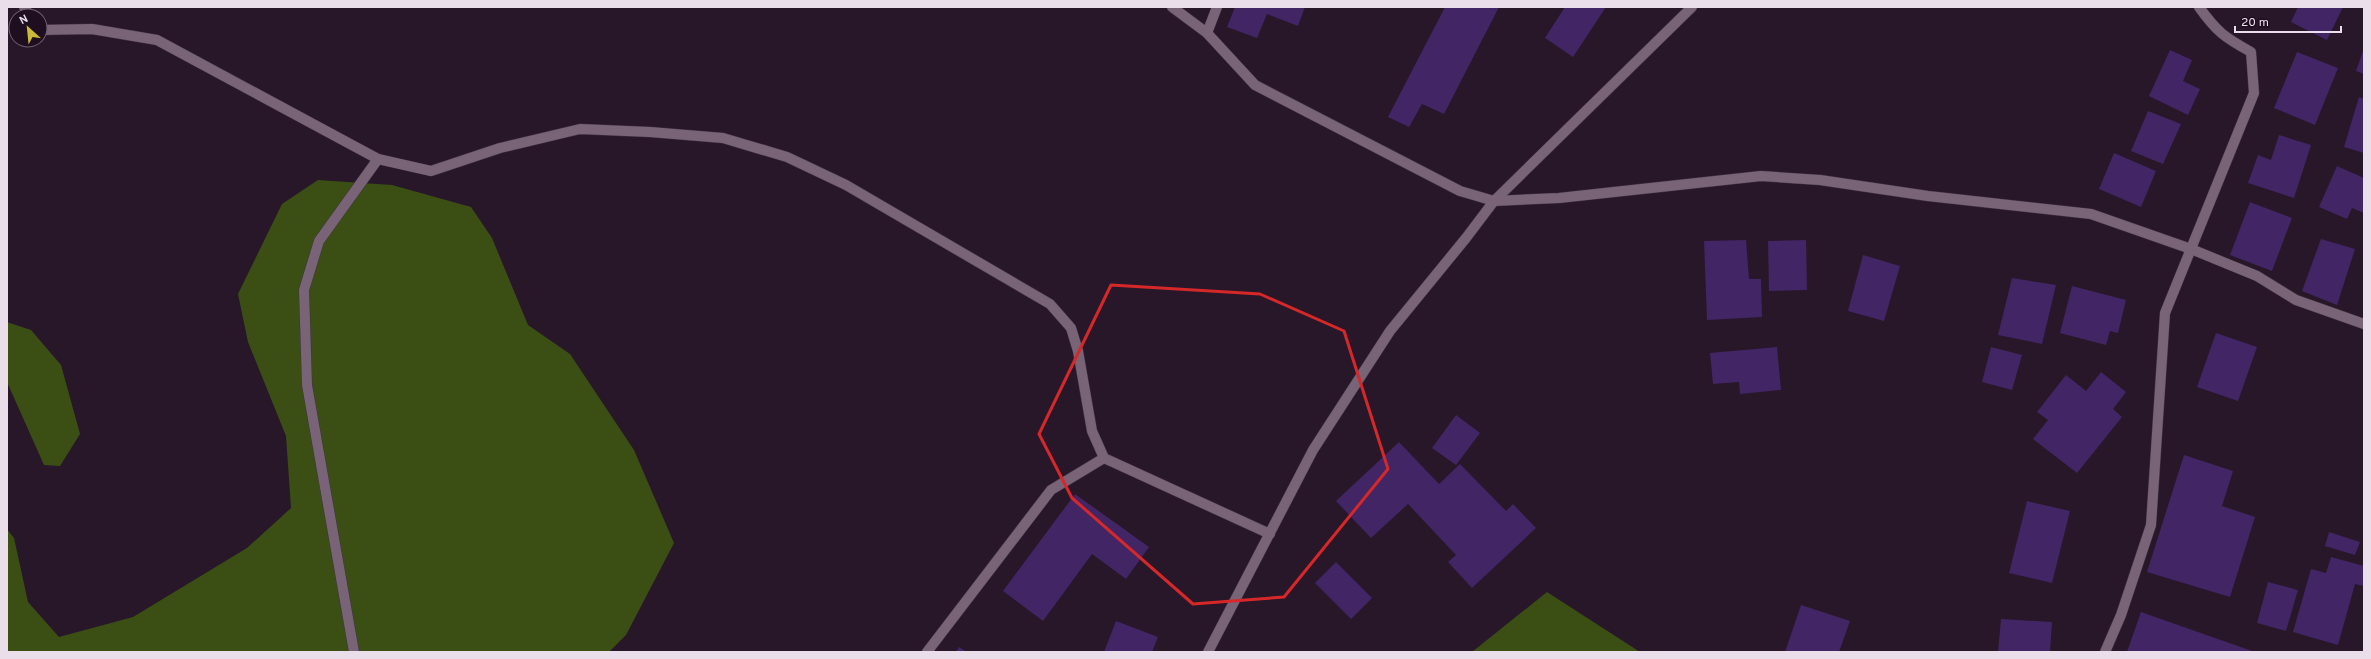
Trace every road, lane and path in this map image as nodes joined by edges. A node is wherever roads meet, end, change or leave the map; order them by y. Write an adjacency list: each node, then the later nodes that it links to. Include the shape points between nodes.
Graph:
1 (1172, 7): 6 (street)
2 (1217, 7): 6 (street)
3 (1692, 7): 8 (street)
4 (2199, 7): 9 (street, via 2214,28 2251,52 2254,93)
5 (48, 30): 7 (street, via 92,29 157,40)
6 (1207, 34): 8 (street, via 1255,85 1460,191)
7 (378, 159): 11 (street, via 431,171 500,148 580,130 723,138 787,158 846,185 1050,304 1071,328 1078,351 1092,431); 13 (street, via 319,241 304,290 307,385)
8 (1494, 201): 9 (street, via 1559,198 1761,176 1820,180 1928,196 2091,214); 12 (street, via 1390,331 1313,450)
9 (2191, 249): 10 (street, via 2257,276 2296,300); 16 (street, via 2165,313 2150,525 2121,615)
10 (2364, 324)
11 (1104, 458): 12 (street); 14 (street, via 1051,490)
12 (1270, 534): 15 (street)
13 (354, 652)
14 (927, 652)
15 (1208, 652)
16 (2105, 652)

